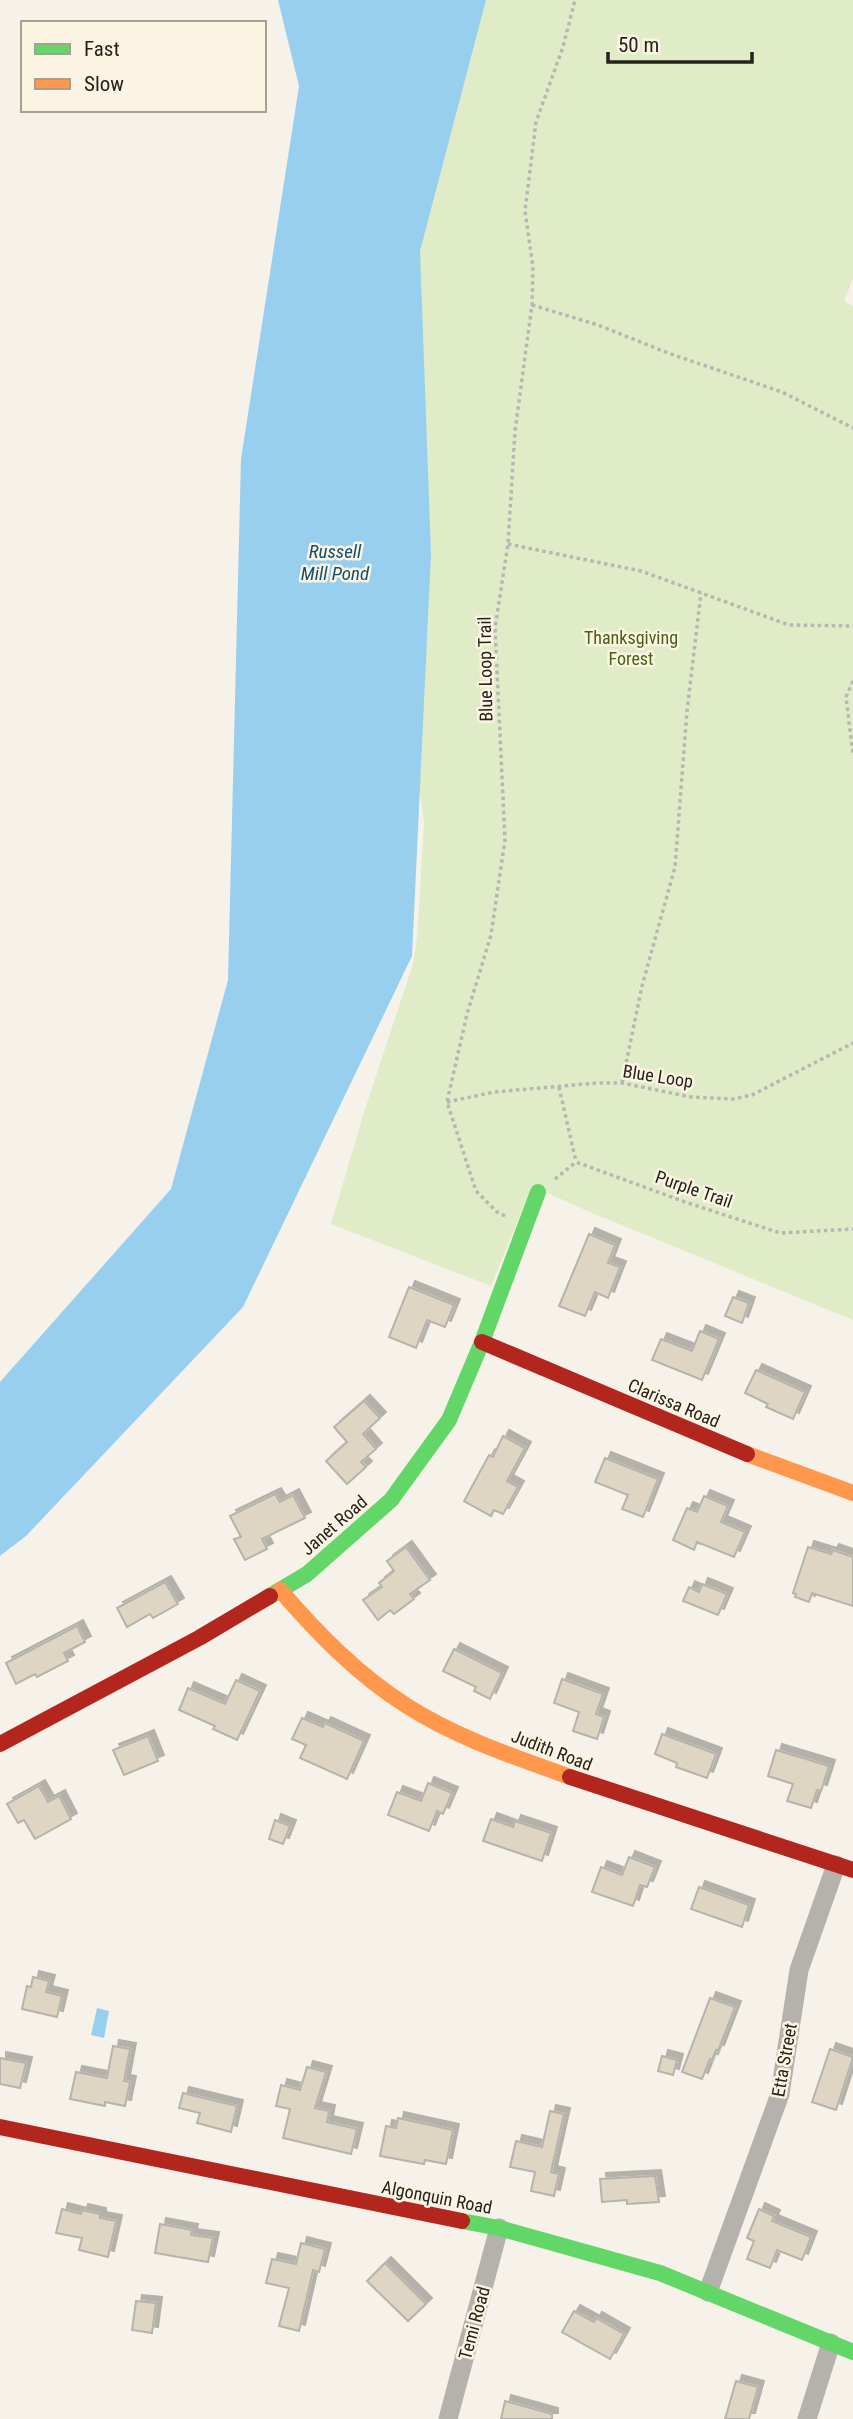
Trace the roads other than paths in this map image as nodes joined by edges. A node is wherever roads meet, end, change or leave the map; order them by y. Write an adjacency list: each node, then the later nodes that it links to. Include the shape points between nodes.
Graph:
1 (538, 1192): 2 (street, Janet Road)
2 (482, 1342): 3 (street, Clarissa Road, via 745,1453); 4 (street, Janet Road, via 449,1420 391,1500 307,1574)
3 (853, 1493)
4 (280, 1590): 5 (street, Janet Road); 6 (street, Judith Road, via 317,1633 392,1696 466,1738 583,1783)
5 (0, 1744)
6 (845, 1868): 9 (street, Etta Street, via 799,1970 780,2094)
7 (0, 2127): 8 (street, Algonquin Road)
8 (499, 2228): 9 (street, Algonquin Road, via 660,2273); 12 (street, Temi Road)
9 (708, 2292): 10 (street, Algonquin Road)
10 (831, 2343): 11 (street, Algonquin Road); 13 (street)
11 (853, 2352)
12 (448, 2419)
13 (807, 2419)

